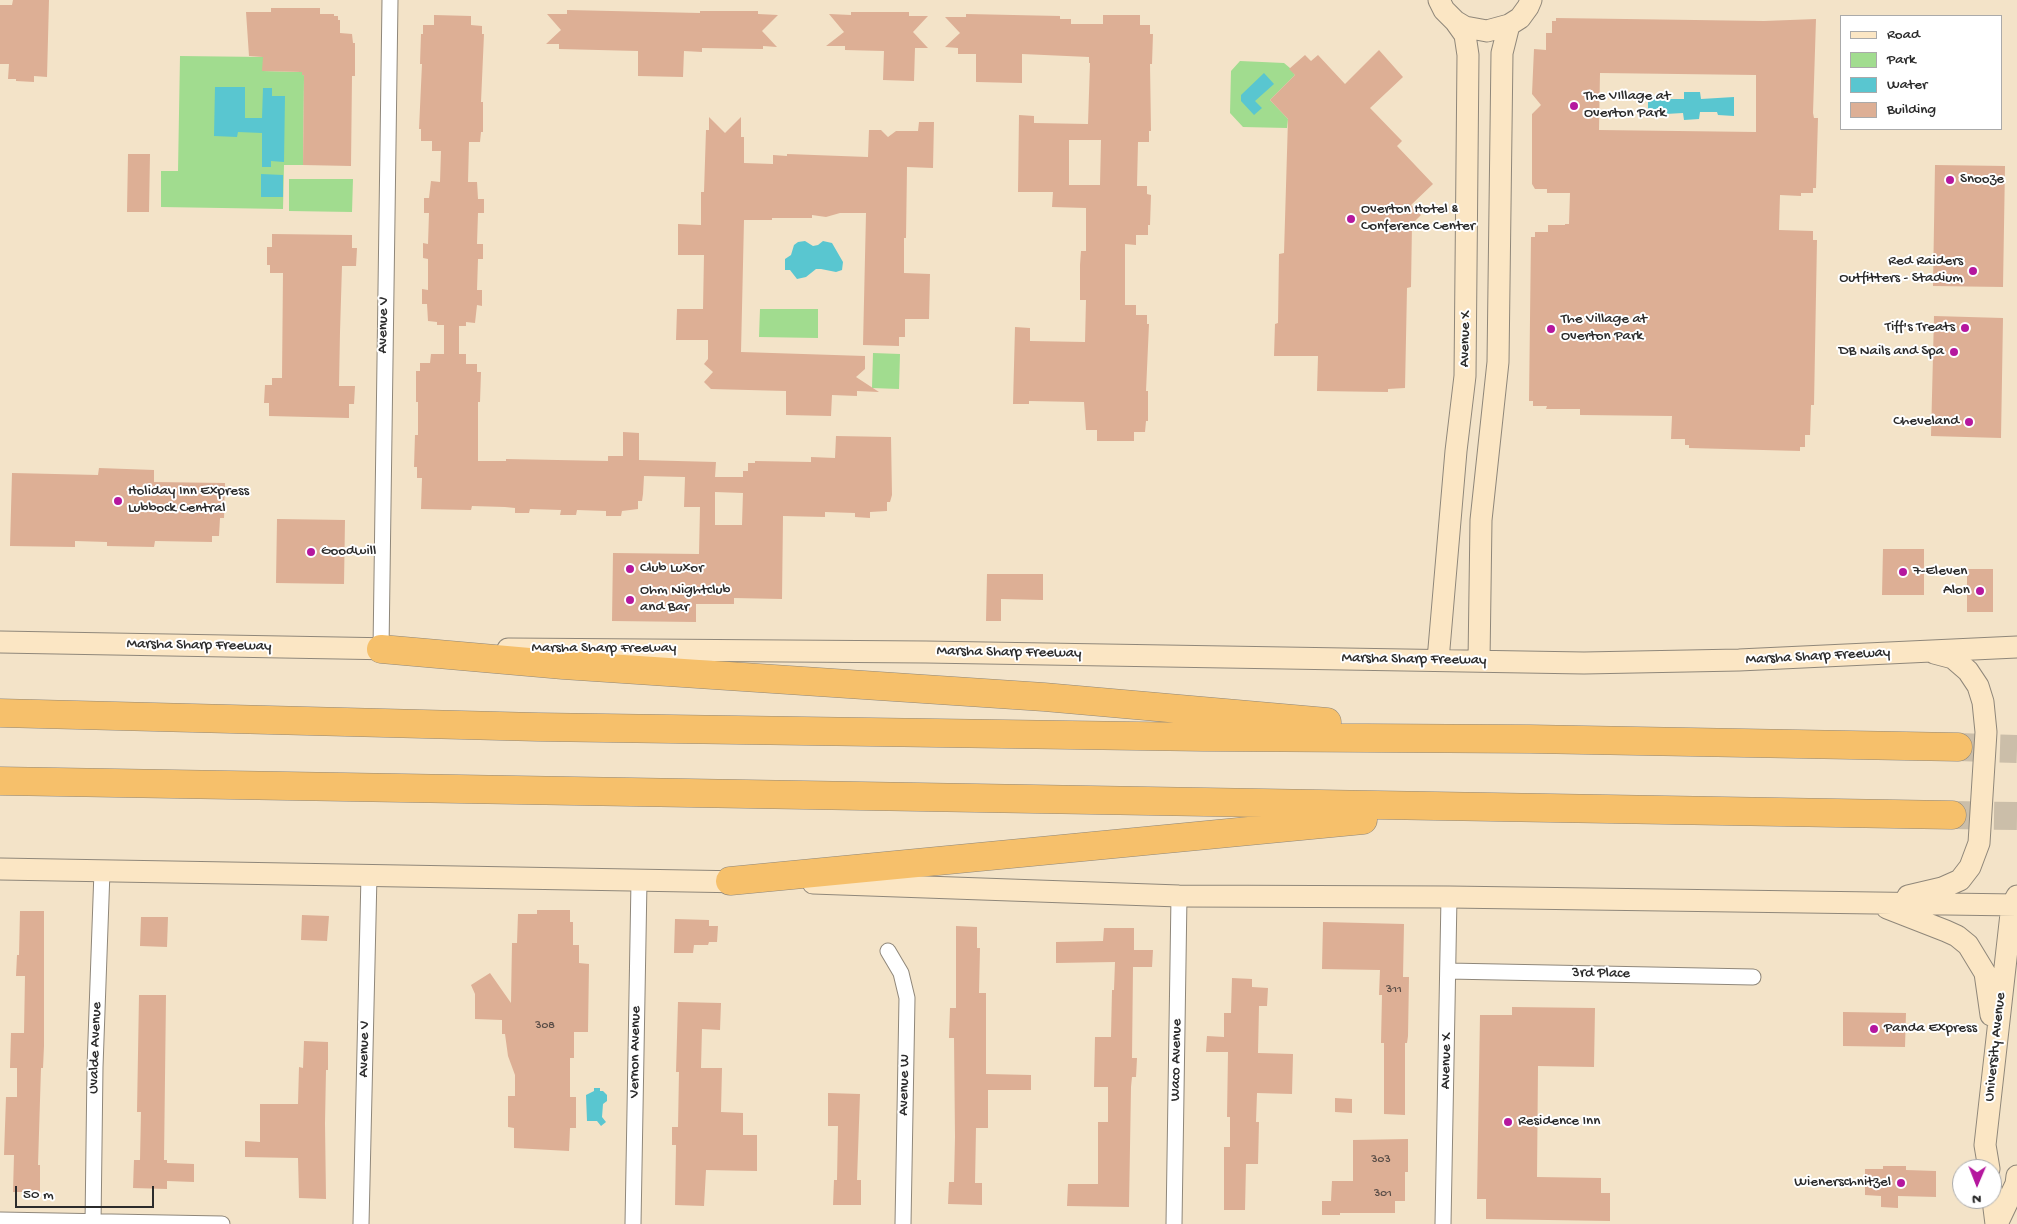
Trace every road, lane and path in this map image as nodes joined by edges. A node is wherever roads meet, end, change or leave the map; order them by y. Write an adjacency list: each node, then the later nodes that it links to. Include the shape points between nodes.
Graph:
1 (390, 0): 8 (street, Avenue V)
2 (1439, 0): 4 (main road, Avenue X)
3 (1532, 2): 5 (main road, via 1520,18)
4 (1455, 21): 5 (main road, via 1465,27 1487,31); 10 (main road, Avenue X, via 1465,35 1468,55 1466,376 1456,451)
5 (1509, 25): 11 (main road, via 1502,54 1498,362 1481,520)
6 (0, 642): 8 (main road, Marsha Sharp Freeway)
7 (2017, 647): 9 (main road, Marsha Sharp Freeway)
8 (380, 649): 10 (main road, Marsha Sharp Freeway, via 705,649); 13 (highway, via 564,665 1044,697)
9 (1929, 652): 11 (main road, Marsha Sharp Freeway, via 1739,660); 26 (main road, via 1953,658 1968,671 1983,702 1986,732 1979,842 1970,867 1960,880 1942,888)
10 (1438, 660): 11 (main road, Marsha Sharp Freeway)
11 (1479, 661)
12 (0, 713): 13 (highway, via 548,727)
13 (1530, 739): 14 (highway)
14 (1958, 747)
15 (0, 781): 16 (highway)
16 (1502, 806): 17 (highway); 22 (highway)
17 (1952, 815)
18 (0, 869): 19 (main road)
19 (102, 871): 20 (main road); 35 (street, Uvalde Avenue)
20 (369, 875): 21 (main road); 37 (street, Avenue V)
21 (639, 881): 22 (main road); 38 (street, Vernon Avenue)
22 (730, 881): 23 (main road)
23 (1180, 896): 24 (main road); 40 (street, Waco Avenue)
24 (1449, 897): 26 (main road); 28 (street, Avenue X)
25 (2015, 902): 26 (main road); 30 (main road, University Avenue)
26 (1875, 903): 30 (main road, via 1946,931 1968,945 1985,973)
27 (888, 951): 39 (street, Avenue W, via 901,973 907,998)
28 (1448, 971): 29 (street, 3rd Place); 41 (street, Avenue X)
29 (1753, 977)
30 (1995, 1058): 31 (main road, University Avenue, via 1985,1145)
31 (1987, 1159)
32 (2017, 1176): 42 (main road)
33 (1995, 1209): 42 (main road)
34 (0, 1220): 35 (street)
35 (93, 1223): 36 (street)
36 (222, 1224)
37 (361, 1224)
38 (633, 1224)
39 (904, 1224)
40 (1174, 1224)
41 (1444, 1224)
42 (1997, 1224)

